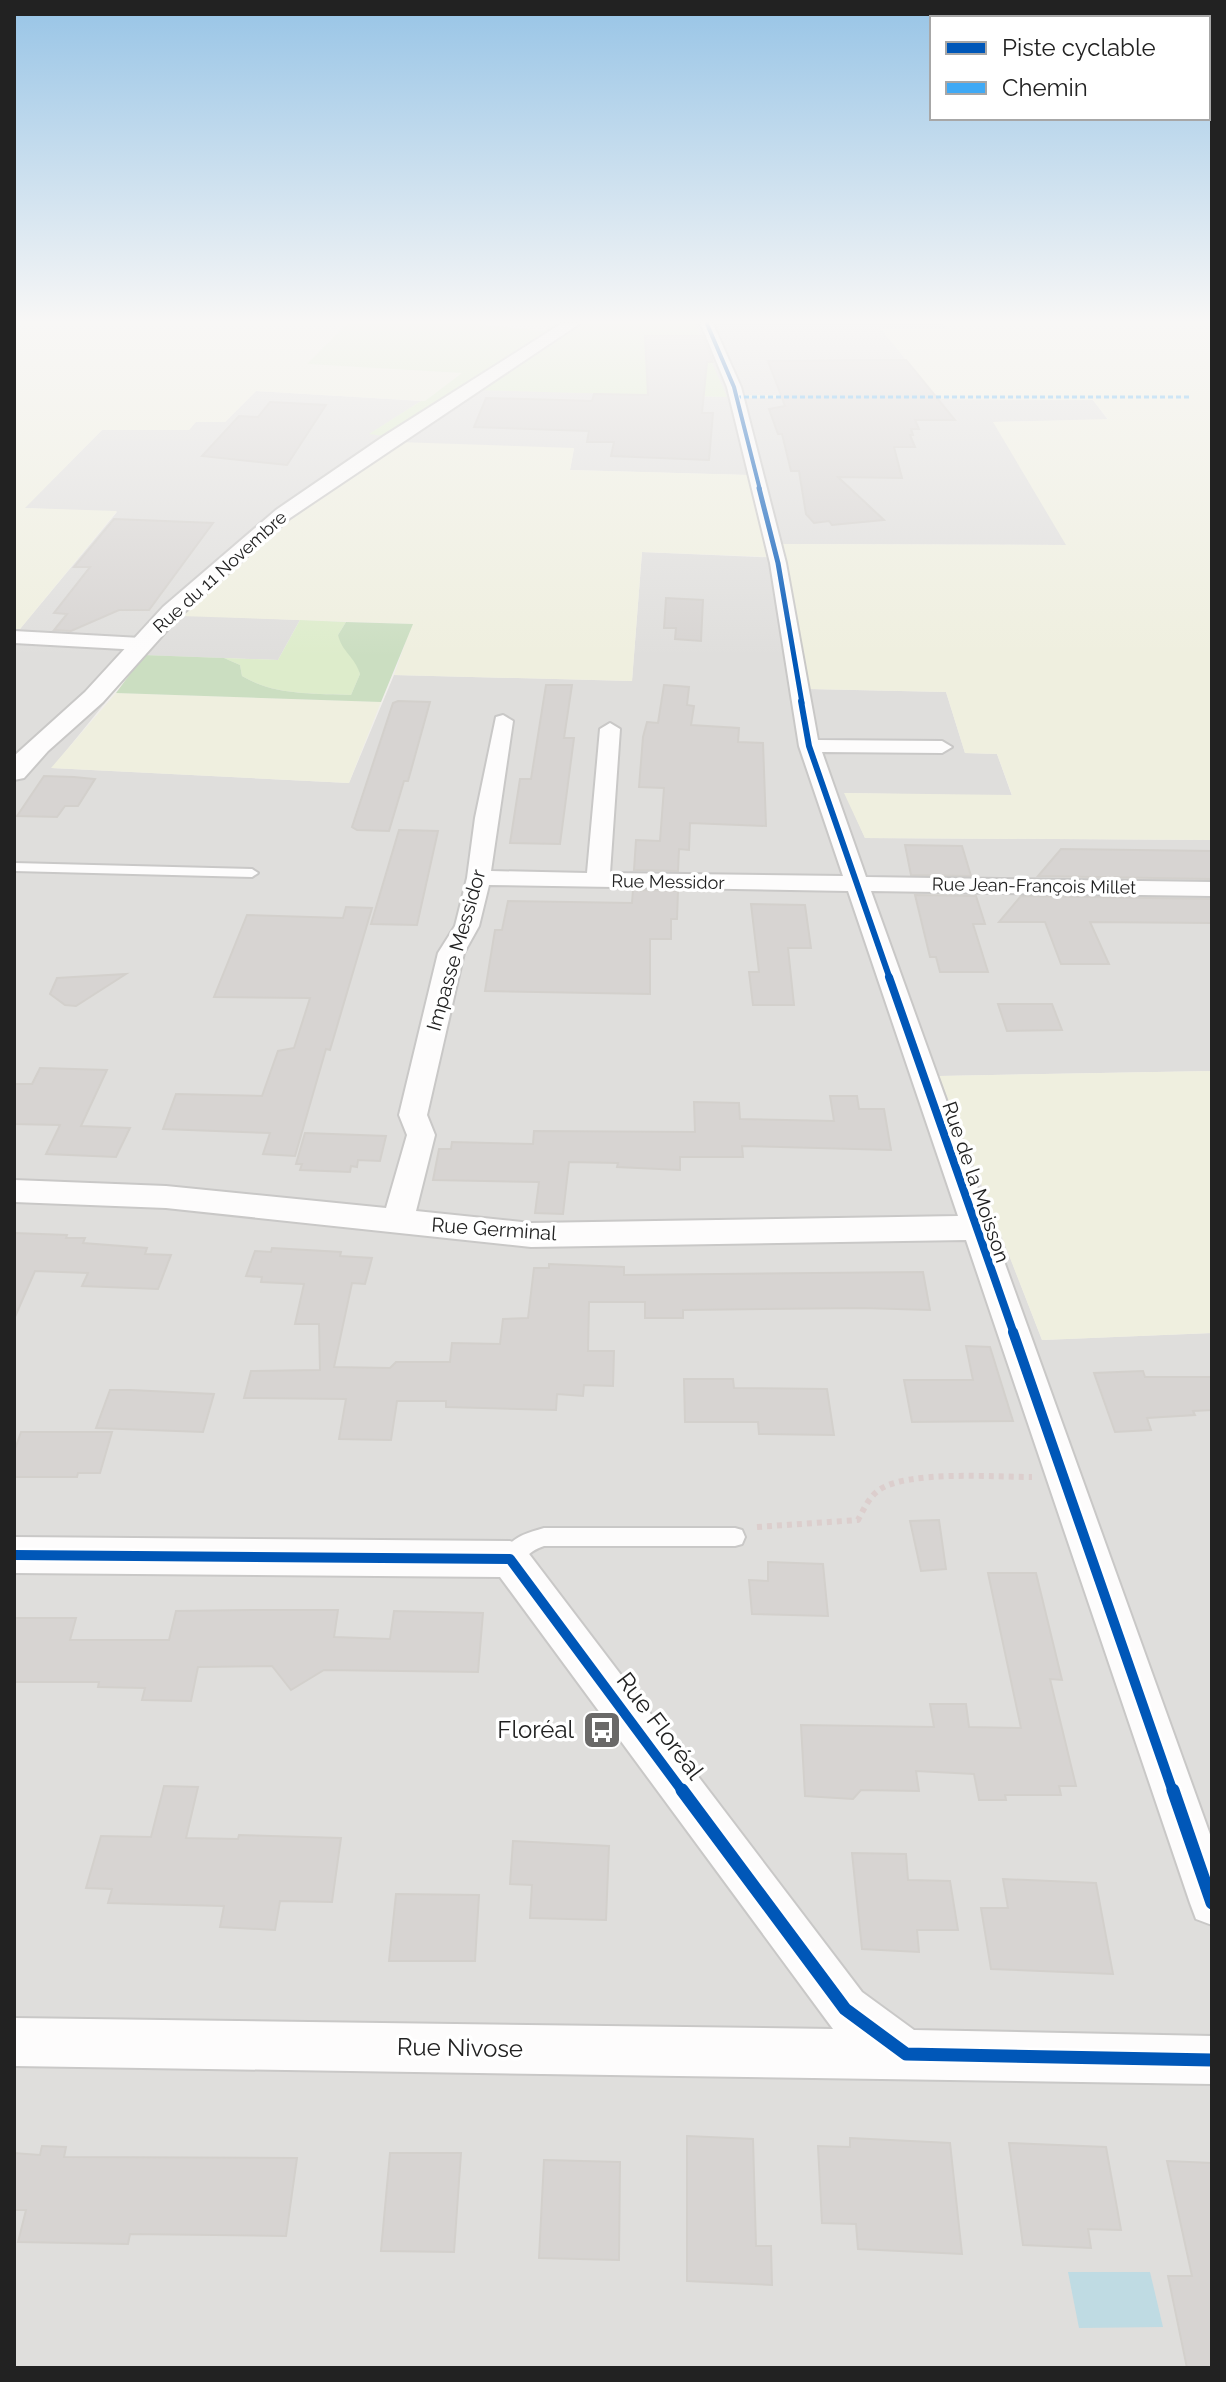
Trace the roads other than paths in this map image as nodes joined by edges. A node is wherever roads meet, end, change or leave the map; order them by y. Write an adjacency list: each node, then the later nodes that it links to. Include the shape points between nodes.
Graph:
1 (398, 435): 4 (street, Rue du 11 Novembre, via 283,514)
2 (746, 435): 7 (street, Rue de la Moisson, via 778,563)
3 (14, 637): 4 (street)
4 (141, 644): 9 (street, Rue du 11 Novembre)
5 (503, 721): 12 (street, Impasse Messidor)
6 (610, 729): 13 (street)
7 (809, 746): 8 (street); 14 (street, Rue de la Moisson)
8 (942, 747)
9 (14, 772)
10 (14, 867): 11 (lane)
11 (252, 873)
12 (479, 878): 13 (street, Rue Messidor); 17 (street, Impasse Messidor, via 467,926 447,968 413,1115 421,1135)
13 (598, 881): 14 (street, Rue Messidor)
14 (856, 884): 15 (street, Rue Jean-François Millet); 18 (street, Rue de la Moisson)
15 (1212, 889)
16 (14, 1191): 17 (street, Rue Germinal, via 166,1197)
17 (398, 1221): 18 (street, Rue Germinal, via 531,1235)
18 (975, 1228): 22 (street, Rue de la Moisson)
19 (735, 1537): 21 (lane, via 544,1537 523,1543)
20 (14, 1555): 21 (street)
21 (510, 1559): 24 (street, Rue Floréal, via 845,2009)
22 (1212, 1903)
23 (14, 2042): 24 (street, Rue Nivose)
24 (906, 2054): 25 (street)
25 (1212, 2060)

